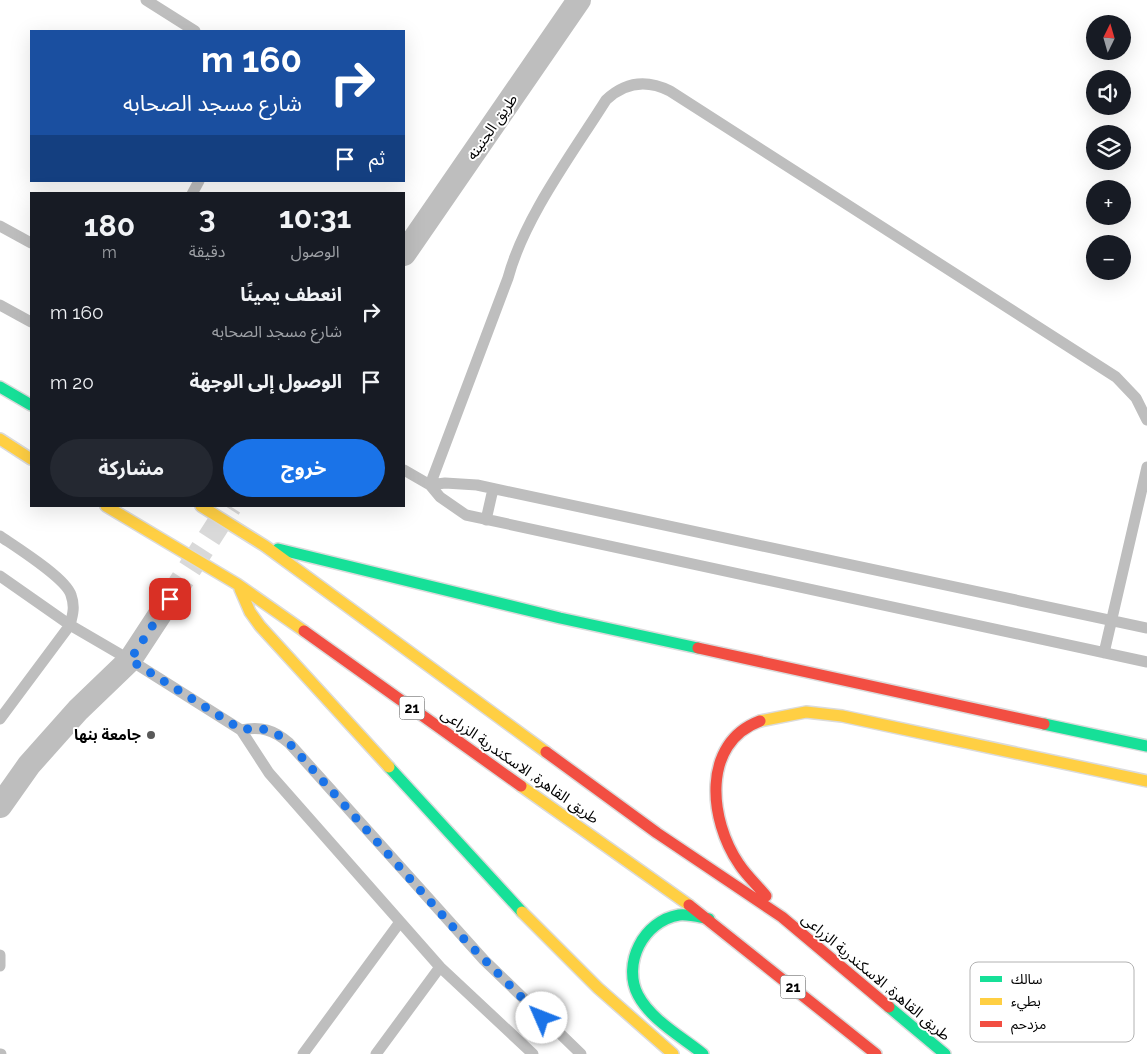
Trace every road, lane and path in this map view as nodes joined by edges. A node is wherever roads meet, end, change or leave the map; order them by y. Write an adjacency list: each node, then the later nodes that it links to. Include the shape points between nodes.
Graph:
1 (146, 0): 3 (lane)
2 (579, 0): 6 (street, طريق الجنينه)
3 (193, 30)
4 (0, 226): 5 (lane)
5 (30, 242)
6 (405, 253)
7 (0, 305): 8 (lane)
8 (30, 321)
9 (0, 387): 10 (highway)
10 (30, 404)
11 (1147, 420): 16 (lane, via 1136,398 1116,377 670,92 641,83 622,88 606,100 526,229 512,259 508,278)
12 (0, 439): 13 (highway)
13 (30, 458)
14 (1147, 467): 26 (lane)
15 (405, 471): 16 (lane)
16 (430, 485): 17 (lane, via 461,483); 20 (lane, via 452,507)
17 (493, 489): 20 (lane); 26 (lane)
18 (108, 507): 24 (highway, طريق القاهرة, الاسكندرية الزراعى / 21)
19 (203, 507): 22 (highway, طريق القاهرة, الاسكندرية الزراعى)
20 (486, 520): 29 (lane)
21 (0, 536): 27 (lane, via 60,580 71,593 75,610)
22 (265, 546): 34 (highway, via 560,618); 37 (highway, طريق القاهرة, الاسكندرية الزراعى, via 657,833)
23 (0, 576): 27 (lane)
24 (237, 584): 38 (highway, طريق القاهرة, الاسكندرية الزراعى / 21); 47 (highway, via 260,626 505,895 598,988)
25 (170, 599): 30 (street)
26 (1111, 621): 28 (lane); 29 (lane)
27 (70, 625): 30 (lane); 32 (lane)
28 (1147, 628)
29 (1104, 653): 31 (lane)
30 (130, 660): 33 (lane); 36 (street, via 28,765)
31 (1147, 662)
32 (0, 719)
33 (242, 730): 39 (lane, via 269,773); 46 (lane, via 254,727 267,729 289,743 484,960)
34 (1147, 746)
35 (1147, 781): 37 (highway, via 842,716 806,712 758,721 735,738 719,760 716,802 722,827 738,862)
36 (0, 806)
37 (782, 917): 50 (highway, طريق القاهرة, الاسكندرية الزراعى)
38 (710, 920): 48 (highway, via 694,915 661,921 647,932 633,962 635,987 648,1008); 49 (highway, طريق القاهرة, الاسكندرية الزراعى / 21)
39 (400, 922): 42 (lane); 43 (lane)
40 (0, 955): 41 (lane)
41 (0, 966)
42 (440, 967): 44 (lane); 45 (lane)
43 (303, 1054)
44 (376, 1054)
45 (533, 1054)
46 (580, 1054)
47 (673, 1054)
48 (703, 1054)
49 (876, 1054)
50 (945, 1054)

